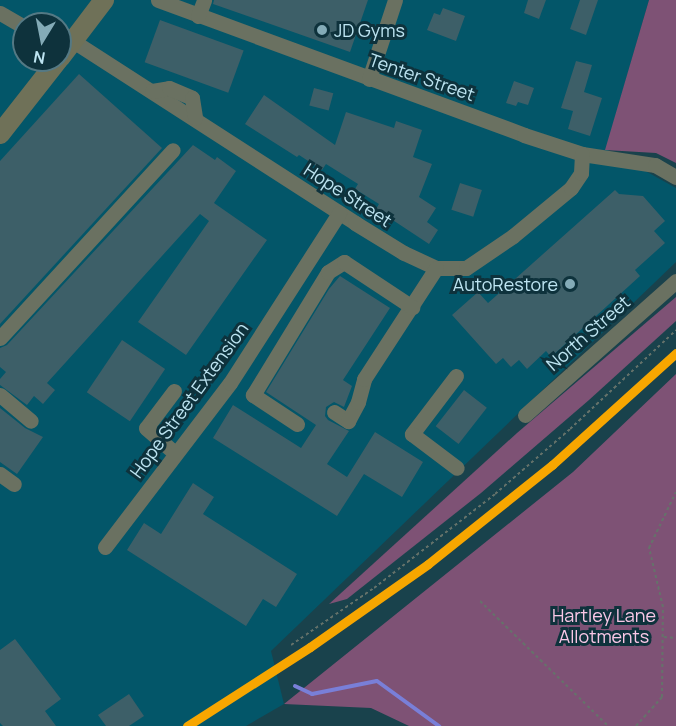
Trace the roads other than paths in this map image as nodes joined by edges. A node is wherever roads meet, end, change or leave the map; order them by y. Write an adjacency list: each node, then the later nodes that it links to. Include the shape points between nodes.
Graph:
1 (104, 0): 6 (main road)
2 (158, 0): 5 (street, Tenter Street)
3 (204, 0): 5 (street)
4 (395, 0): 8 (street)
5 (198, 16): 8 (street, Tenter Street)
6 (73, 41): 13 (street, Hope Street)
7 (49, 72): 9 (main road)
8 (369, 79): 11 (street, Tenter Street)
9 (0, 134)
10 (172, 150): 17 (street)
11 (582, 154): 12 (street, Tenter Street, via 638,160); 14 (street, Hope Street, via 581,173 571,188 513,236 466,268)
12 (676, 177)
13 (339, 213): 14 (street, Hope Street); 25 (street, Hope Street Extension, via 230,383)
14 (436, 268): 16 (street)
15 (676, 281): 22 (street, North Street)
16 (412, 307): 21 (street, via 364,379 348,421); 24 (street, via 344,262 328,272 253,395)
17 (0, 338)
18 (456, 376): 26 (street, via 412,434)
19 (174, 391): 25 (street, via 146,428)
20 (0, 395): 23 (street)
21 (334, 412)
22 (525, 415)
23 (31, 422)
24 (297, 424)
25 (175, 453): 29 (street, Hope Street Extension)
26 (457, 468)
27 (0, 474): 28 (street)
28 (14, 484)
29 (105, 548)

